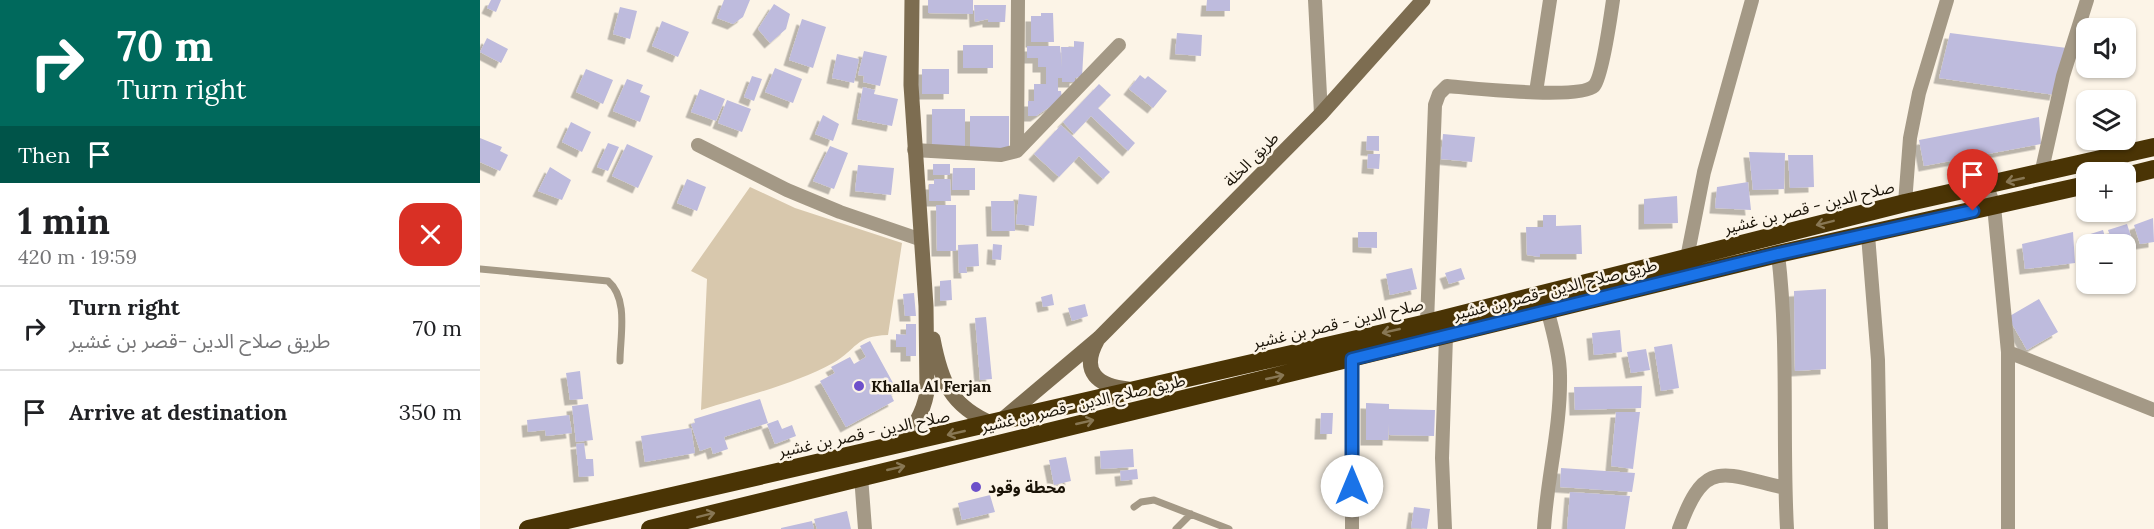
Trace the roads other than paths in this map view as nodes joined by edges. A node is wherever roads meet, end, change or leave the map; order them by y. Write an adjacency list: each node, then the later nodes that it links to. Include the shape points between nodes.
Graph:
1 (912, 0): 15 (street)
2 (1018, 0): 16 (street)
3 (1315, 0): 12 (street)
4 (1423, 0): 12 (street, طريق الخلة)
5 (1550, 0): 11 (street)
6 (1613, 0): 11 (street, via 1595,85 1577,93)
7 (1752, 0): 27 (street, via 1704,172)
8 (1947, 0): 22 (street, via 1919,93 1910,138)
9 (2087, 0): 18 (street, via 2063,76)
10 (1119, 45): 16 (street)
11 (1536, 92): 31 (street, via 1448,86 1438,94)
12 (1321, 114): 33 (street, طريق الخلة)
13 (698, 145): 25 (street, via 787,190)
14 (2154, 147): 18 (highway, صلاح الدين - قصر بن غشير)
15 (914, 150): 16 (street, via 1000,155); 25 (street)
16 (1017, 151)
17 (2154, 169): 19 (highway)
18 (2041, 174): 20 (highway, صلاح الدين - قصر بن غشير, one-way to 20)
19 (2136, 174)
20 (1987, 186): 22 (highway, صلاح الدين - قصر بن غشير); 23 (street)
21 (2076, 187): 23 (highway, طريق صلاح الدين -قصر بن غشير)
22 (1905, 203): 27 (highway, صلاح الدين - قصر بن غشير, one-way to 27)
23 (1994, 206): 24 (highway, طريق صلاح الدين -قصر بن غشير); 34 (street)
24 (1868, 235): 26 (highway, طريق صلاح الدين -قصر بن غشير); 55 (street, via 1878,360)
25 (919, 239): 29 (street)
26 (1778, 254): 30 (highway, طريق صلاح الدين -قصر بن غشير); 42 (street, via 1782,285)
27 (1687, 258): 31 (highway, صلاح الدين - قصر بن غشير)
28 (480, 269): 36 (lane, via 608,281 620,294)
29 (926, 306): 39 (street, via 944,383 965,408); 40 (street, via 925,404 914,427)
30 (1548, 312): 32 (highway, طريق صلاح الدين -قصر بن غشير); 52 (street, via 1560,373 1560,404 1546,493)
31 (1427, 323): 37 (highway, صلاح الدين - قصر بن غشير, one-way to 37)
32 (1446, 336): 35 (highway, طريق صلاح الدين -قصر بن غشير); 51 (street, via 1442,459)
33 (1099, 338): 37 (street, via 1090,360 1096,378 1104,385); 39 (street, طريق الخلة)
34 (2008, 352): 38 (street); 56 (street)
35 (1352, 359): 41 (highway, طريق صلاح الدين -قصر بن غشير, one-way to 35); 50 (street)
36 (620, 361)
37 (1131, 390): 39 (highway, صلاح الدين - قصر بن غشير)
38 (2154, 410)
39 (997, 422): 40 (highway, صلاح الدين - قصر بن غشير, one-way to 40)
40 (897, 444): 45 (highway, صلاح الدين - قصر بن غشير)
41 (861, 476): 46 (highway, طريق صلاح الدين -قصر بن غشير, one-way to 41); 47 (street)
42 (1785, 488): 53 (street, via 1715,475 1691,496); 54 (street)
43 (1134, 507): 44 (lane, via 1154,500)
44 (1191, 514): 48 (lane); 49 (lane)
45 (528, 529)
46 (650, 529)
47 (865, 529)
48 (1176, 529)
49 (1229, 529)
50 (1352, 529)
51 (1445, 529)
52 (1545, 529)
53 (1679, 529)
54 (1787, 529)
55 (1881, 529)
56 (2008, 529)

